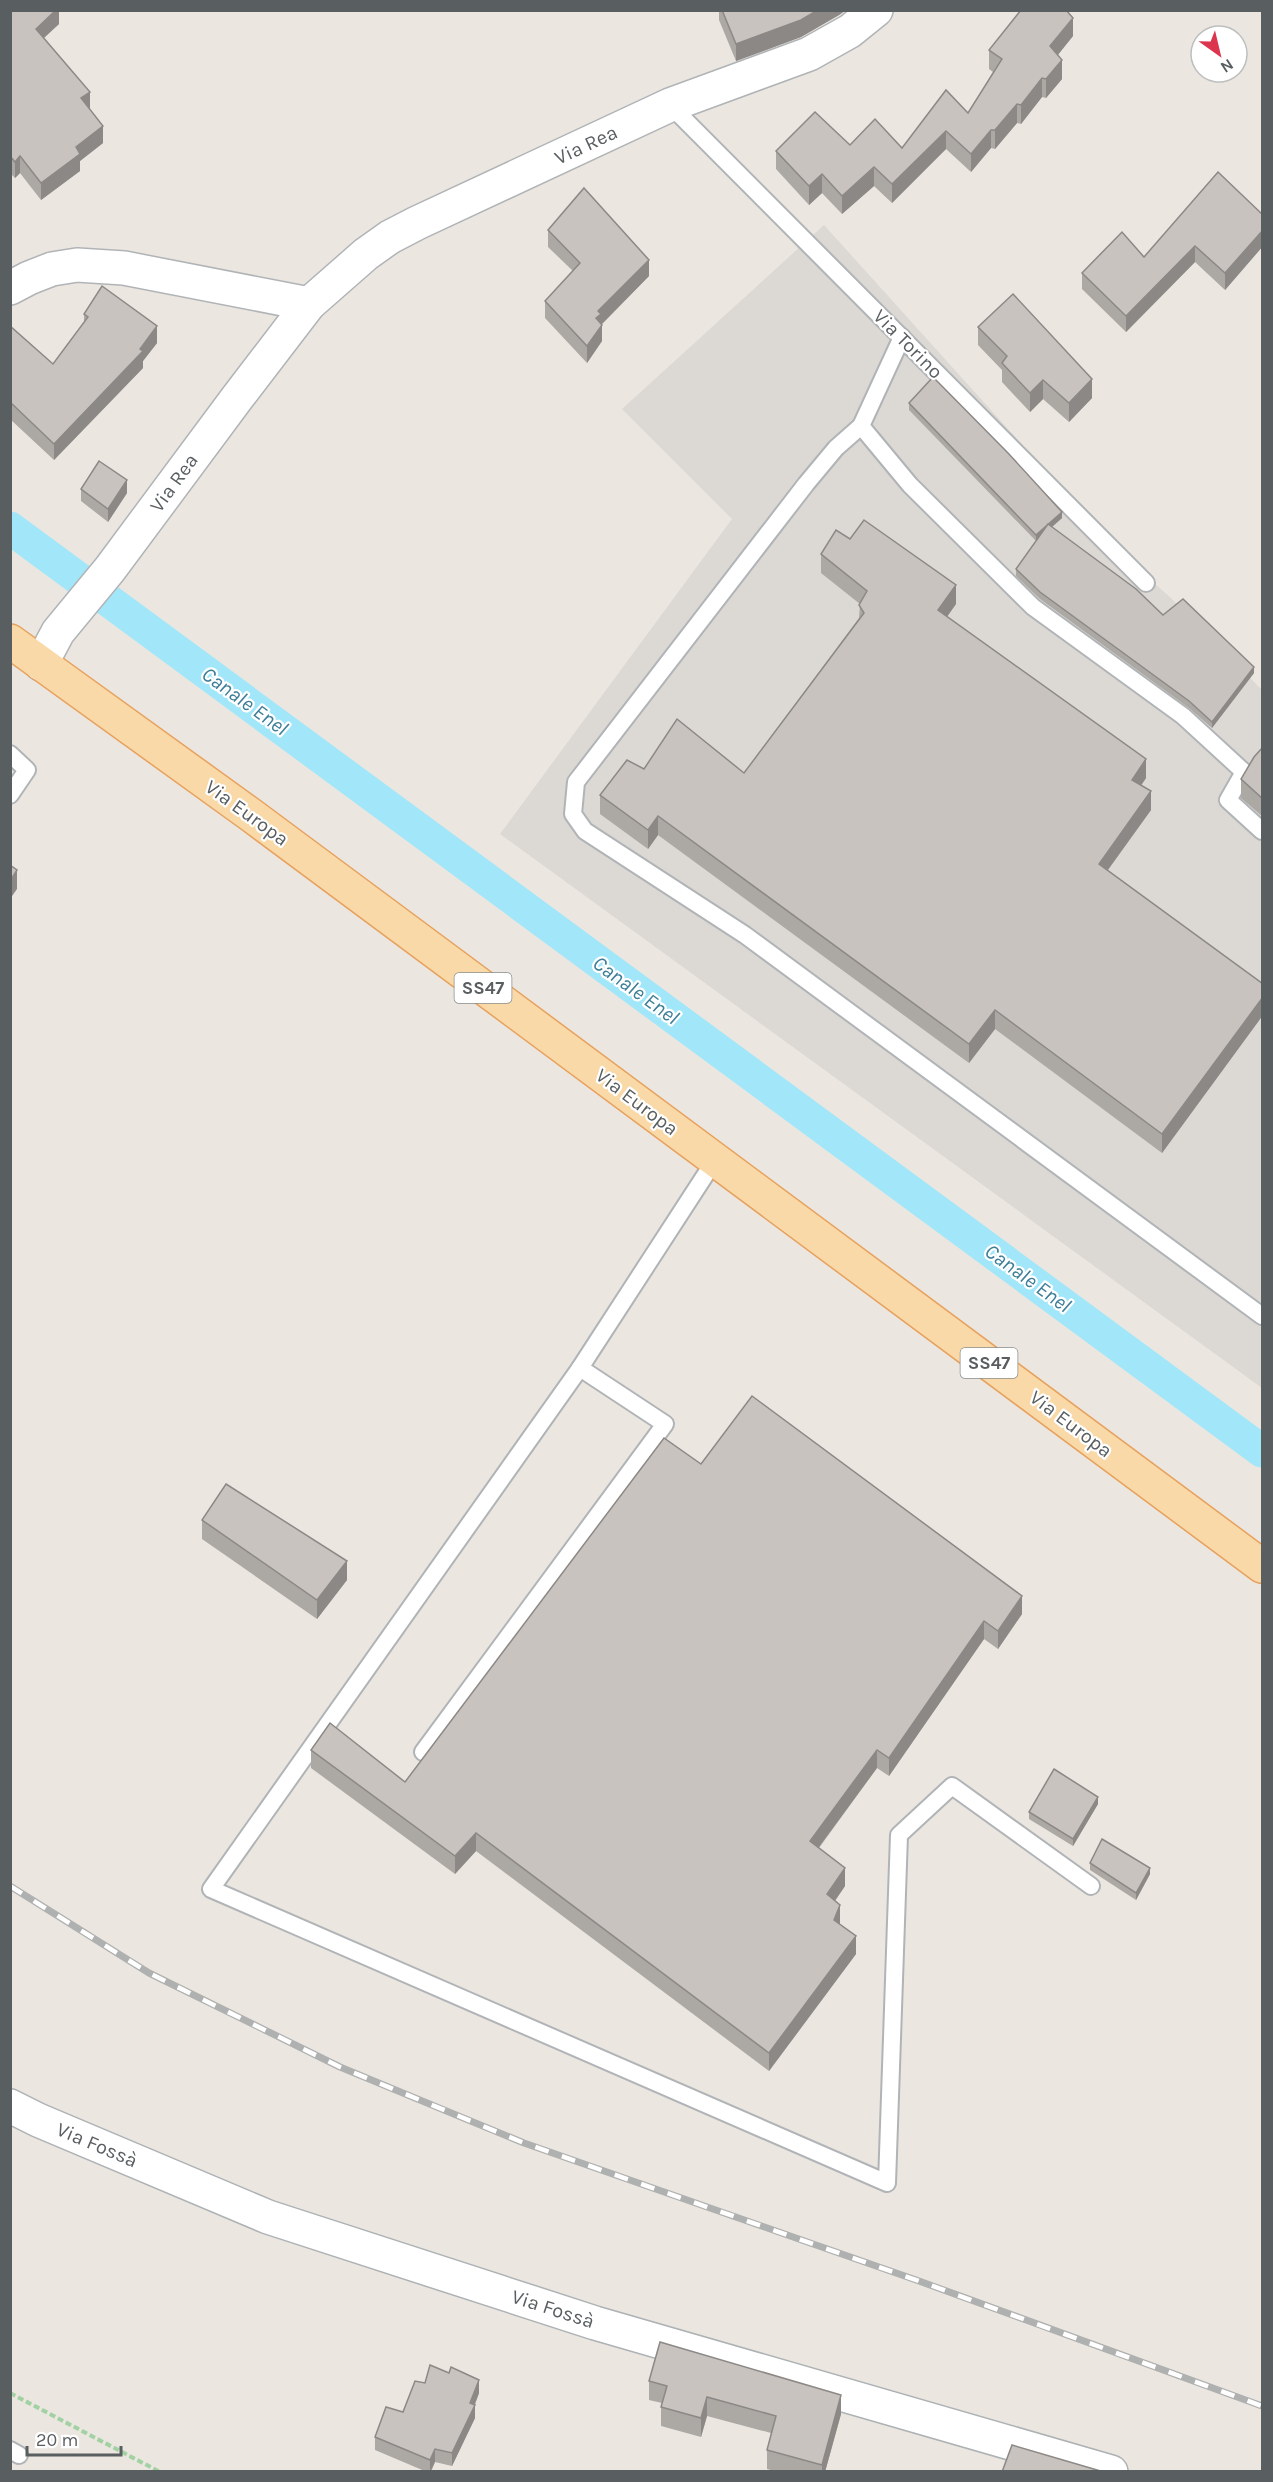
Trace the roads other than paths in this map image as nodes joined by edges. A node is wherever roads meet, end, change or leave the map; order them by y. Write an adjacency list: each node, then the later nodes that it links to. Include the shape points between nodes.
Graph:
1 (876, 10): 2 (street, Via Rea, via 850,31 809,54)
2 (670, 105): 4 (street, Via Rea, via 390,237); 5 (lane, Via Torino)
3 (10, 288): 4 (street, via 52,269 77,265 124,268)
4 (309, 304): 9 (street, Via Rea, via 110,569 58,632)
5 (902, 337): 6 (lane); 7 (lane, Via Torino)
6 (861, 426): 12 (lane, via 910,484 1033,607 1183,716 1244,772 1228,800); 14 (lane, via 836,448 806,484 576,782 573,814 585,831 745,935)
7 (1146, 583)
8 (10, 641): 9 (main road, Via Europa / SS47)
9 (41, 664): 13 (main road, Via Europa / SS47)
10 (10, 754): 11 (lane, via 27,770)
11 (10, 795)
12 (1263, 831)
13 (715, 1160): 15 (lane); 16 (main road, Via Europa / SS47)
14 (1263, 1316)
15 (580, 1368): 17 (lane, via 665,1424); 18 (lane, via 211,1889 887,2183 899,1835 952,1786)
16 (1263, 1566)
17 (423, 1752)
18 (1090, 1886)
19 (10, 2106): 20 (street, Via Fossà, via 268,2217 595,2323)
20 (1111, 2472)

